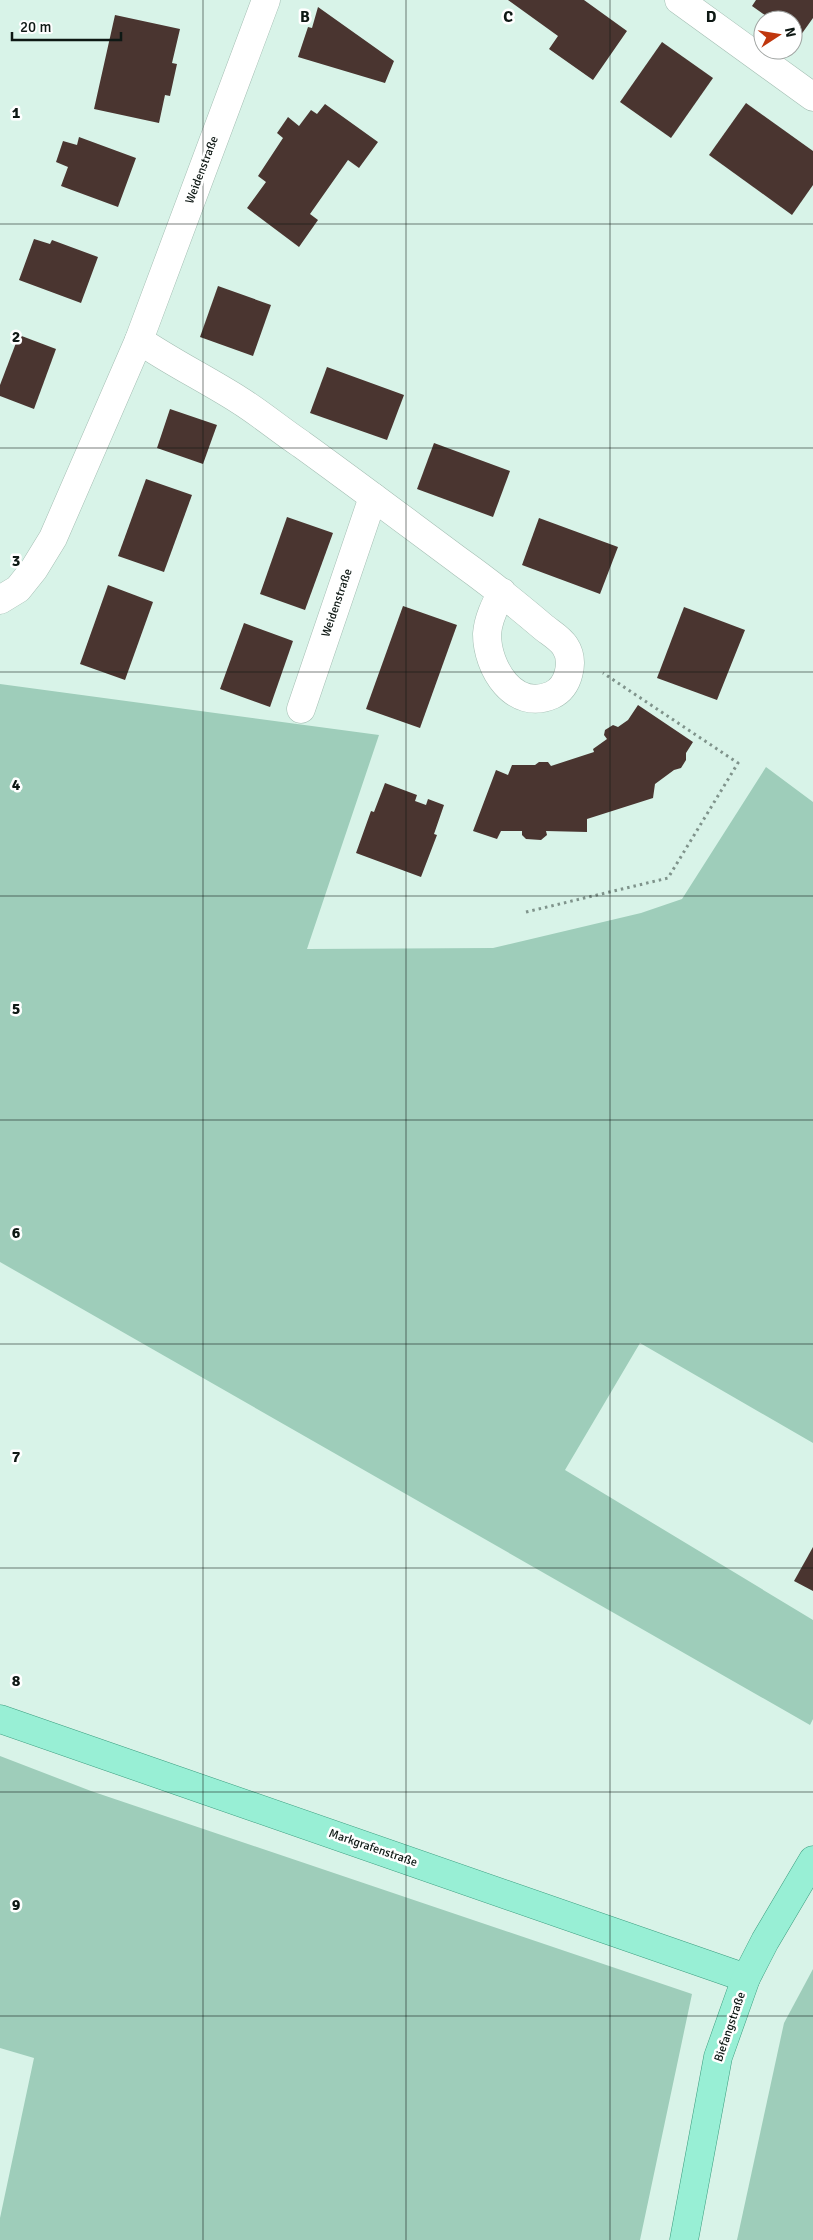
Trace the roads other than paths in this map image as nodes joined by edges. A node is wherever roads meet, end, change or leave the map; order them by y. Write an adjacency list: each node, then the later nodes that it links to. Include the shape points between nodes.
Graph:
1 (266, 0): 4 (street, Weidenstraße)
2 (679, 0): 3 (street)
3 (813, 97)
4 (138, 340): 5 (street, via 240,400); 7 (street, Weidenstraße, via 53,538 18,590)
5 (374, 497): 6 (street); 8 (street, Weidenstraße)
6 (502, 592): 6 (street, via 566,646 569,676 555,694 532,698 507,687 498,676 487,635 491,614)
7 (0, 600)
8 (301, 709)
9 (0, 1719): 11 (main road, Markgrafenstraße)
10 (813, 1860): 11 (main road, Biefangstraße)
11 (746, 1978): 12 (main road, Biefangstraße, via 718,2057)
12 (684, 2240)

